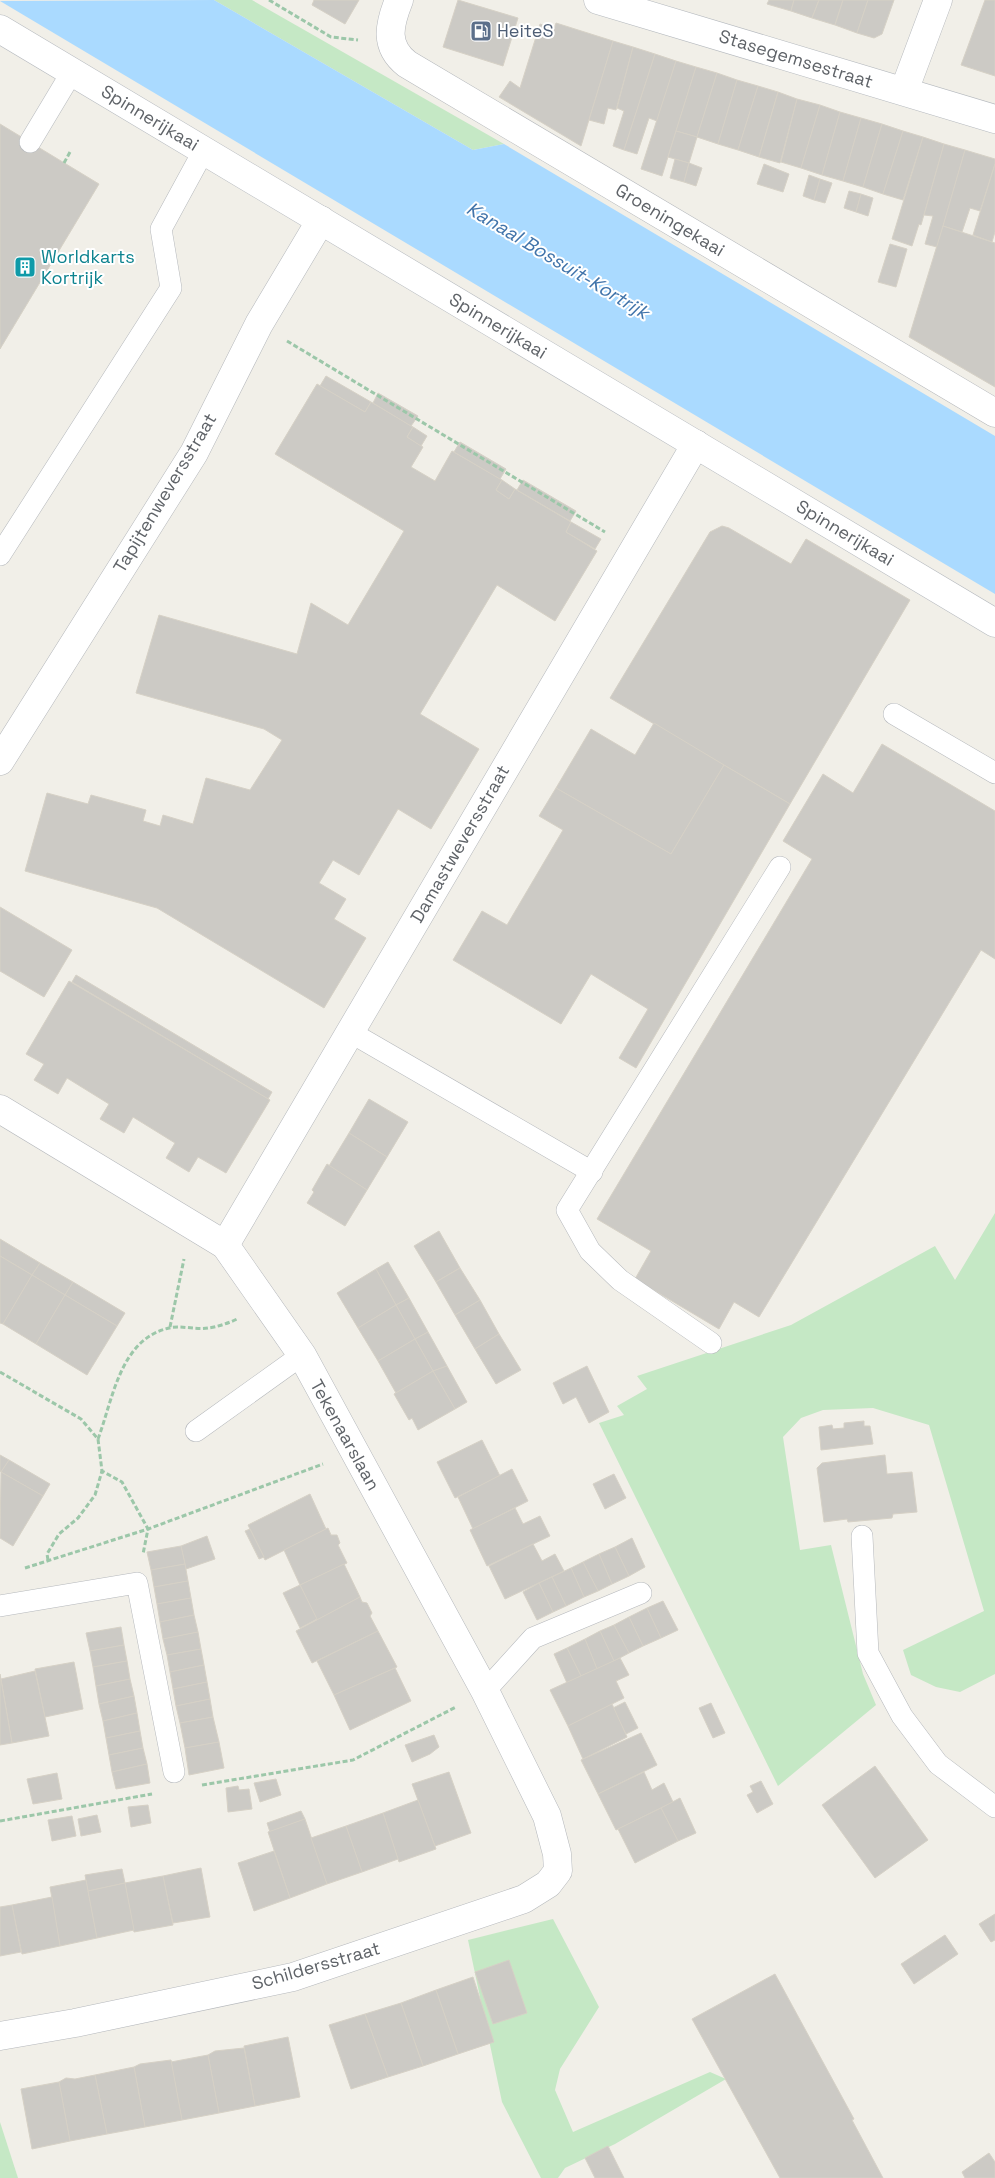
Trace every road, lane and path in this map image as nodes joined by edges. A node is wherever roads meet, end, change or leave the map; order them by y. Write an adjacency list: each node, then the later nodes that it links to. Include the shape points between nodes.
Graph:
1 (268, 0): 6 (path, via 331,37)
2 (399, 0): 6 (street, via 392,21)
3 (598, 0): 8 (street, Stasegemsestraat)
4 (938, 0): 8 (street)
5 (0, 29): 7 (street, Spinnerijkaai)
6 (390, 43): 16 (street, Groeningekaai, via 401,59 415,69)
7 (72, 72): 10 (lane); 11 (street, Spinnerijkaai)
8 (904, 91): 9 (street, Stasegemsestraat)
9 (995, 119)
10 (30, 142)
11 (204, 150): 14 (street, Spinnerijkaai); 19 (lane, via 161,229 170,288)
12 (70, 152): 13 (path)
13 (64, 163)
14 (320, 220): 15 (street, Tapijtenweversstraat); 17 (street, Spinnerijkaai)
15 (259, 324): 18 (path); 22 (street, Tapijtenweversstraat, via 194,452)
16 (995, 413)
17 (696, 444): 18 (street, Damastweversstraat); 20 (street, Spinnerijkaai)
18 (634, 549): 25 (street, Damastweversstraat)
19 (0, 554)
20 (995, 623)
21 (894, 714): 23 (lane)
22 (0, 760)
23 (995, 773)
24 (780, 867): 27 (lane)
25 (350, 1032): 27 (lane); 29 (street, Damastweversstraat)
26 (0, 1110): 28 (street, Tekenaarslaan)
27 (592, 1172): 32 (lane, via 566,1210 590,1251 620,1280)
28 (198, 1228): 29 (street, Tekenaarslaan); 31 (path, via 182,1265)
29 (226, 1245): 30 (street, Tekenaarslaan)
30 (266, 1303): 31 (path, via 235,1320 208,1328); 33 (street, Tekenaarslaan)
31 (170, 1327): 36 (path, via 150,1335 132,1351 118,1380)
32 (711, 1343)
33 (302, 1355): 35 (lane); 37 (street, Tekenaarslaan)
34 (0, 1372): 36 (path, via 81,1419)
35 (196, 1431)
36 (98, 1439): 38 (path)
37 (352, 1448): 39 (path, via 329,1462); 46 (street, Tekenaarslaan)
38 (102, 1471): 39 (path, via 122,1482); 41 (path, via 95,1495 78,1518 59,1534 47,1554)
39 (148, 1529): 41 (path); 43 (path)
40 (862, 1536): 50 (lane, via 868,1653 902,1716 938,1764)
41 (48, 1560): 42 (path)
42 (16, 1571)
43 (137, 1583): 45 (lane); 47 (lane)
44 (641, 1592): 46 (lane, via 533,1638)
45 (0, 1606)
46 (485, 1691): 48 (path, via 353,1760); 52 (street, Tekenaarslaan, via 547,1816)
47 (174, 1772)
48 (193, 1787)
49 (160, 1793): 51 (path)
50 (995, 1807)
51 (0, 1821)
52 (558, 1870): 53 (street, Schildersstraat, via 548,1884 524,1899 293,1977 75,2024)
53 (0, 2036)

